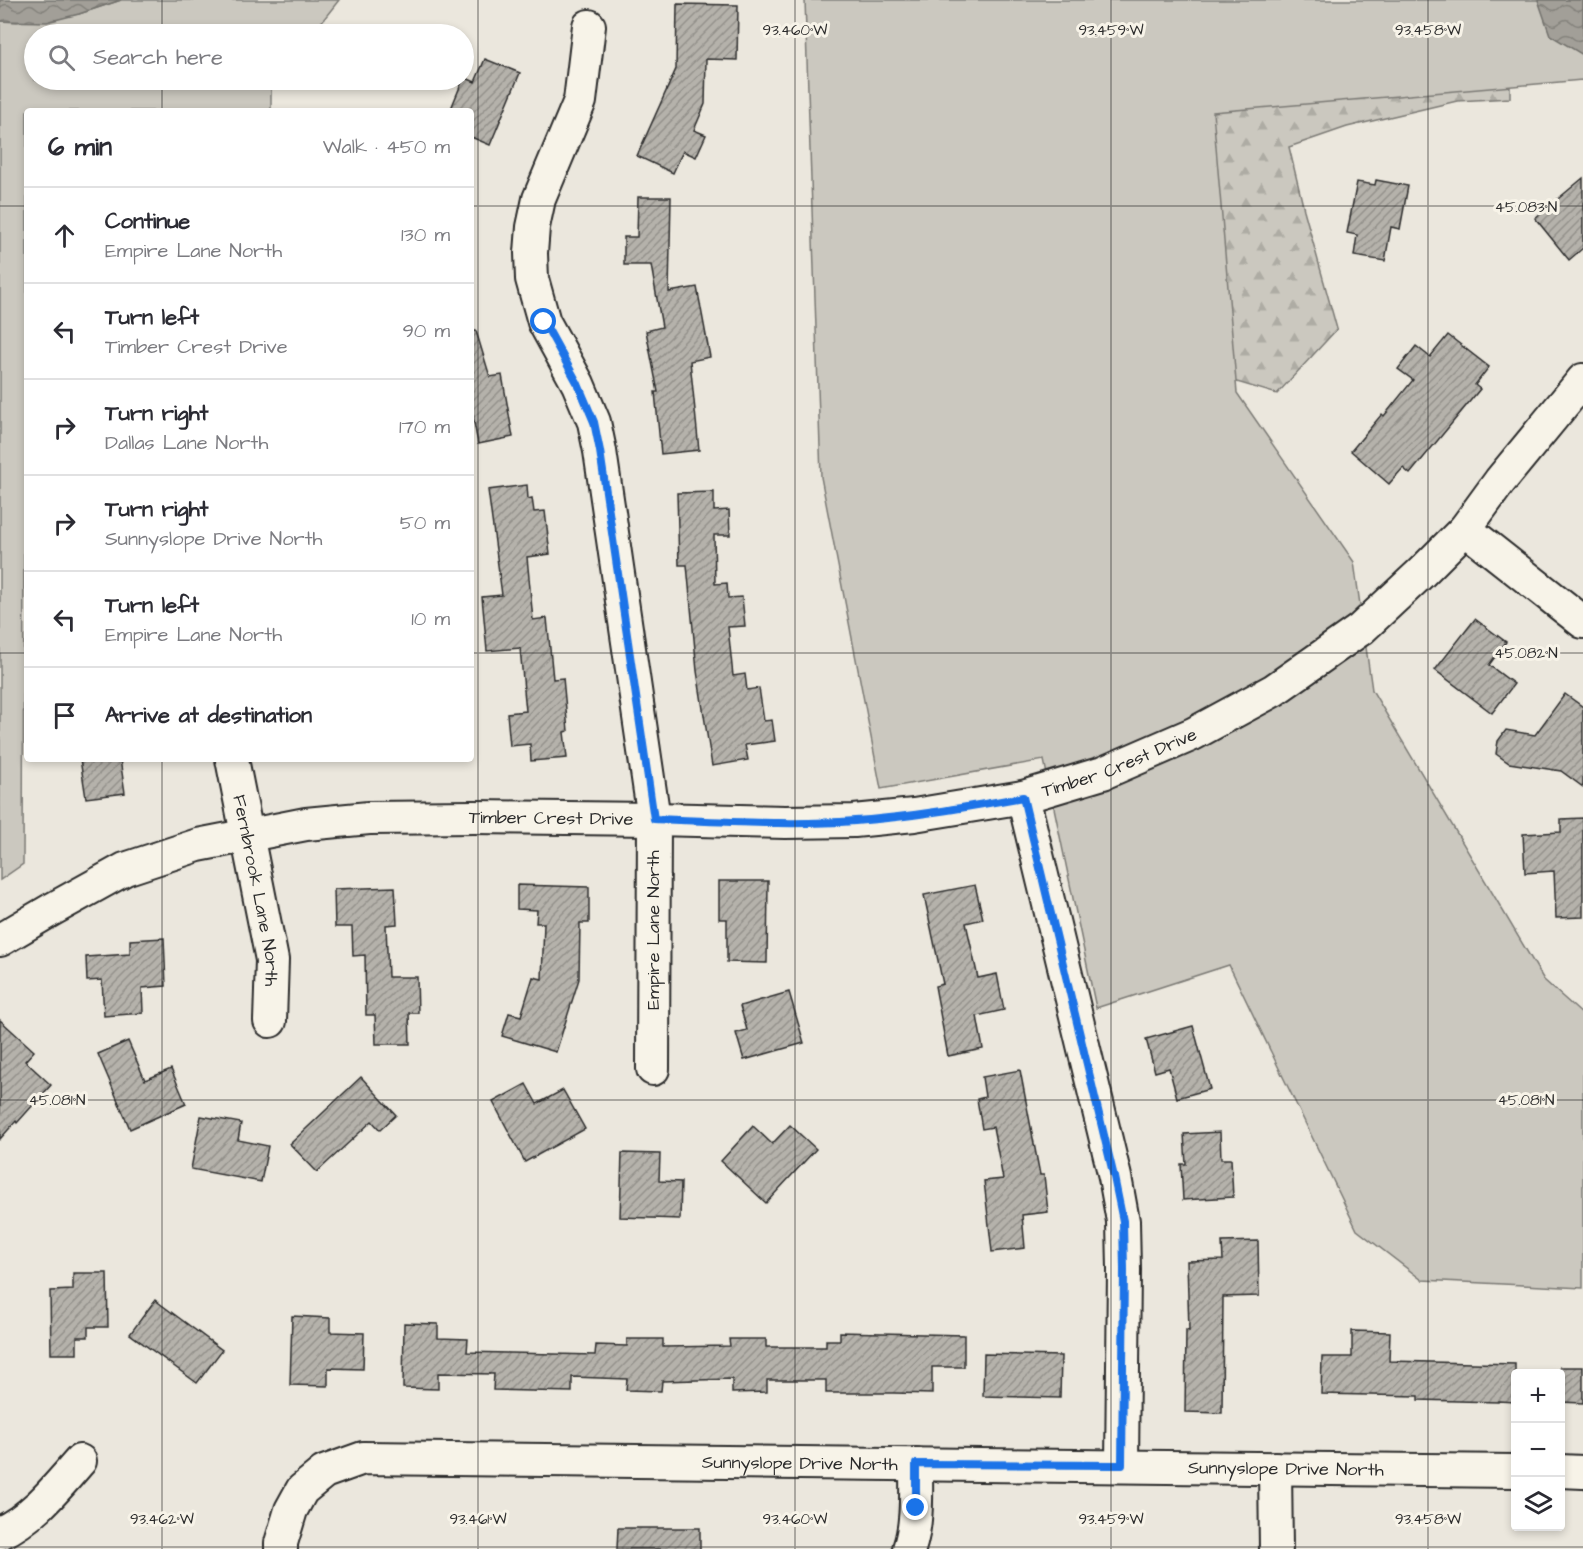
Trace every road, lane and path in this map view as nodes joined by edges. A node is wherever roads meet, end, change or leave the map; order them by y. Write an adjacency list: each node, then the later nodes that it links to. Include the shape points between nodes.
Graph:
1 (589, 26): 7 (street, Empire Lane North, via 580,101 539,199 533,227 532,279 544,322 594,422)
2 (1583, 380): 3 (street, Timber Crest Drive)
3 (1465, 528): 4 (street); 6 (street, Timber Crest Drive, via 1361,629 1274,690 1193,735 1103,773)
4 (1583, 622)
5 (233, 762): 8 (street, Fernbrook Lane North)
6 (1023, 797): 7 (street, Timber Crest Drive, via 854,821); 14 (street, via 1123,1221)
7 (654, 819): 8 (street, Timber Crest Drive, via 369,818); 11 (street, Empire Lane North)
8 (248, 835): 9 (street, Timber Crest Drive, via 198,845 125,869); 10 (street, Fernbrook Lane North, via 272,960)
9 (0, 940)
10 (270, 1021)
11 (653, 1069)
12 (80, 1461): 19 (street, via 49,1497)
13 (916, 1464): 14 (street, Sunnyslope Drive North); 20 (street, Sunnyslope Drive North, via 363,1458 324,1472 302,1490 291,1510); 21 (street, via 916,1508)
14 (1122, 1465): 15 (street, Sunnyslope Drive North)
15 (1275, 1468): 16 (street, Sunnyslope Drive North); 22 (street)
16 (1511, 1471)
17 (1565, 1472): 18 (street)
18 (1583, 1472)
19 (0, 1533)
20 (281, 1549)
21 (909, 1549)
22 (1276, 1549)

